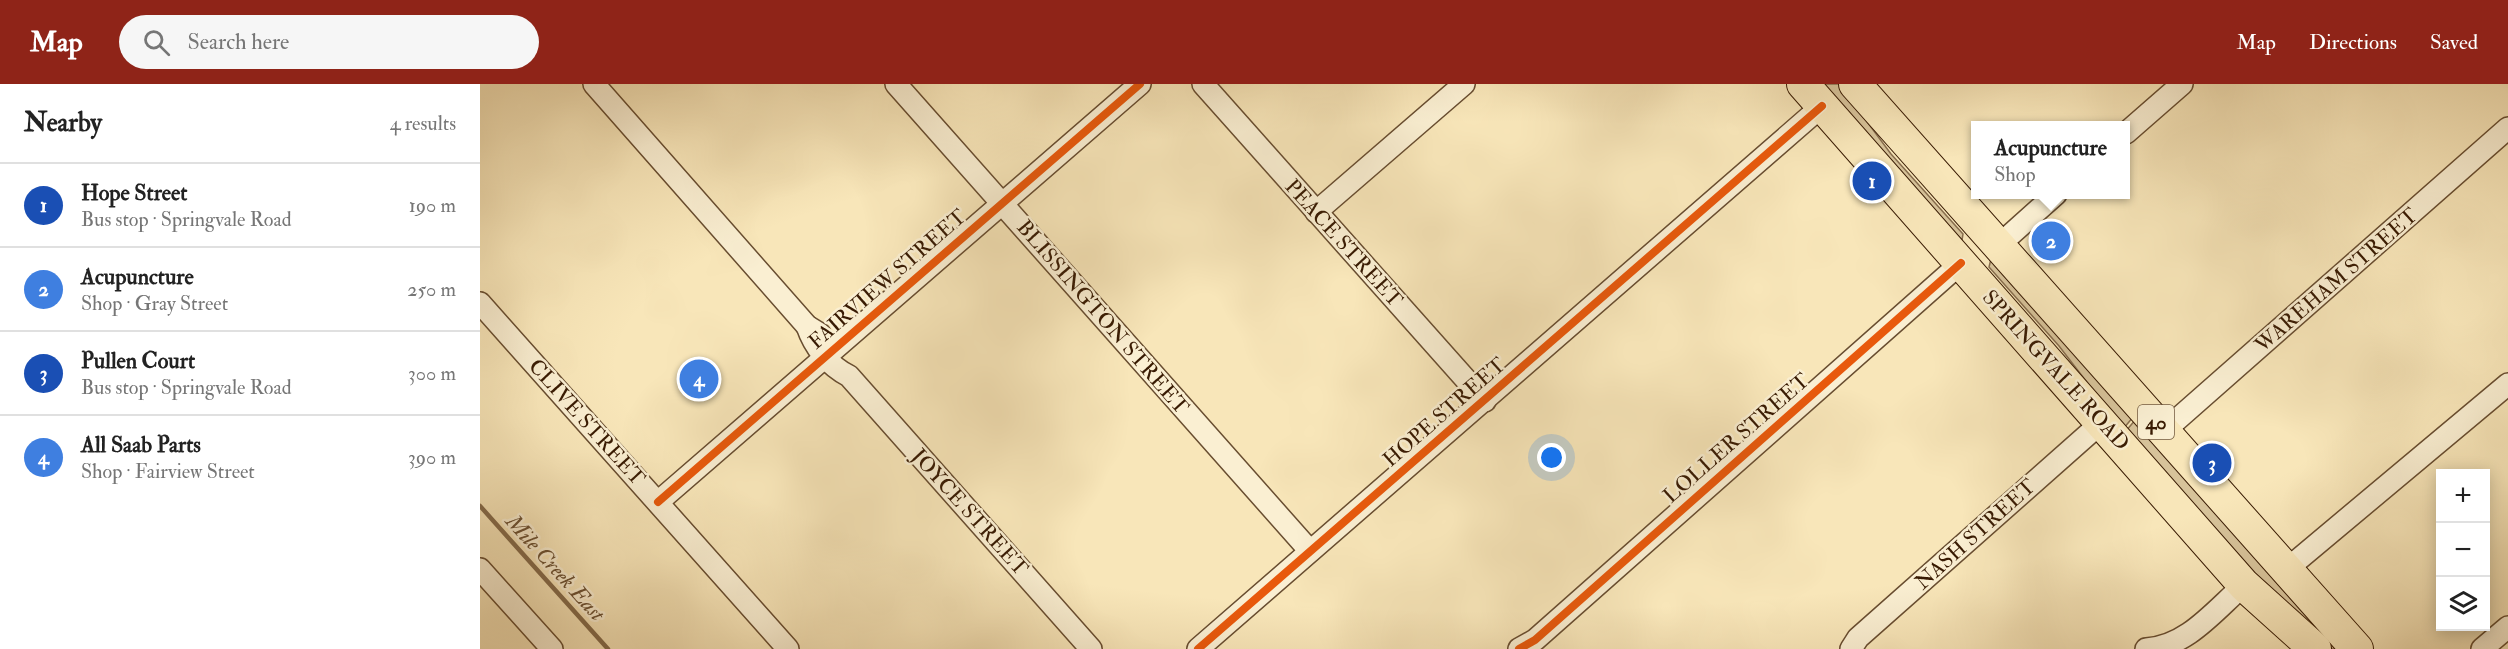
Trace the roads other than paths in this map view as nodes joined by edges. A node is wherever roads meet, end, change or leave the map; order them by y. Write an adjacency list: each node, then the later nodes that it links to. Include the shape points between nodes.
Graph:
1 (594, 84): 17 (street, JOYCE STREET, via 807,326 813,343)
2 (896, 84): 12 (street, BLISSINGTON STREET)
3 (1140, 84): 12 (street, FAIRVIEW STREET)
4 (1203, 84): 13 (street, PEACE STREET)
5 (1464, 84): 13 (street)
6 (1855, 84): 14 (highway, SPRINGVALE ROAD / 40)
7 (2182, 84): 10 (street)
8 (1812, 95): 15 (highway, SPRINGVALE ROAD / 40); 19 (street, HOPE STREET)
9 (2508, 128): 21 (street, WAREHAM STREET)
10 (2130, 130)
11 (2051, 199): 14 (street)
12 (1002, 203): 17 (street, FAIRVIEW STREET); 23 (street, BLISSINGTON STREET)
13 (1316, 212): 19 (street, PEACE STREET)
14 (1999, 245): 15 (highway); 21 (highway, SPRINGVALE ROAD / 40)
15 (1961, 263): 20 (highway, SPRINGVALE ROAD / 40); 28 (street, LOLLER STREET)
16 (480, 303): 22 (street, CLIVE STREET)
17 (830, 353): 22 (street, FAIRVIEW STREET); 31 (street, JOYCE STREET, via 838,370 849,376)
18 (2508, 384): 25 (street)
19 (1485, 401): 23 (street, HOPE STREET)
20 (2102, 422): 26 (highway, SPRINGVALE ROAD / 40); 33 (street, NASH STREET, via 1858,638)
21 (2164, 431): 25 (highway, SPRINGVALE ROAD / 40)
22 (658, 502): 30 (street, CLIVE STREET)
23 (1310, 551): 32 (street, HOPE STREET)
24 (480, 569): 29 (street)
25 (2287, 569): 36 (highway, SPRINGVALE ROAD / 40)
26 (2244, 585): 34 (street, via 2176,643); 35 (highway, SPRINGVALE ROAD / 40)
27 (2508, 627): 37 (street)
28 (1528, 646)
29 (552, 649)
30 (788, 649)
31 (1091, 649)
32 (1198, 649)
33 (1851, 649)
34 (2146, 649)
35 (2315, 649)
36 (2356, 649)
37 (2482, 649)

